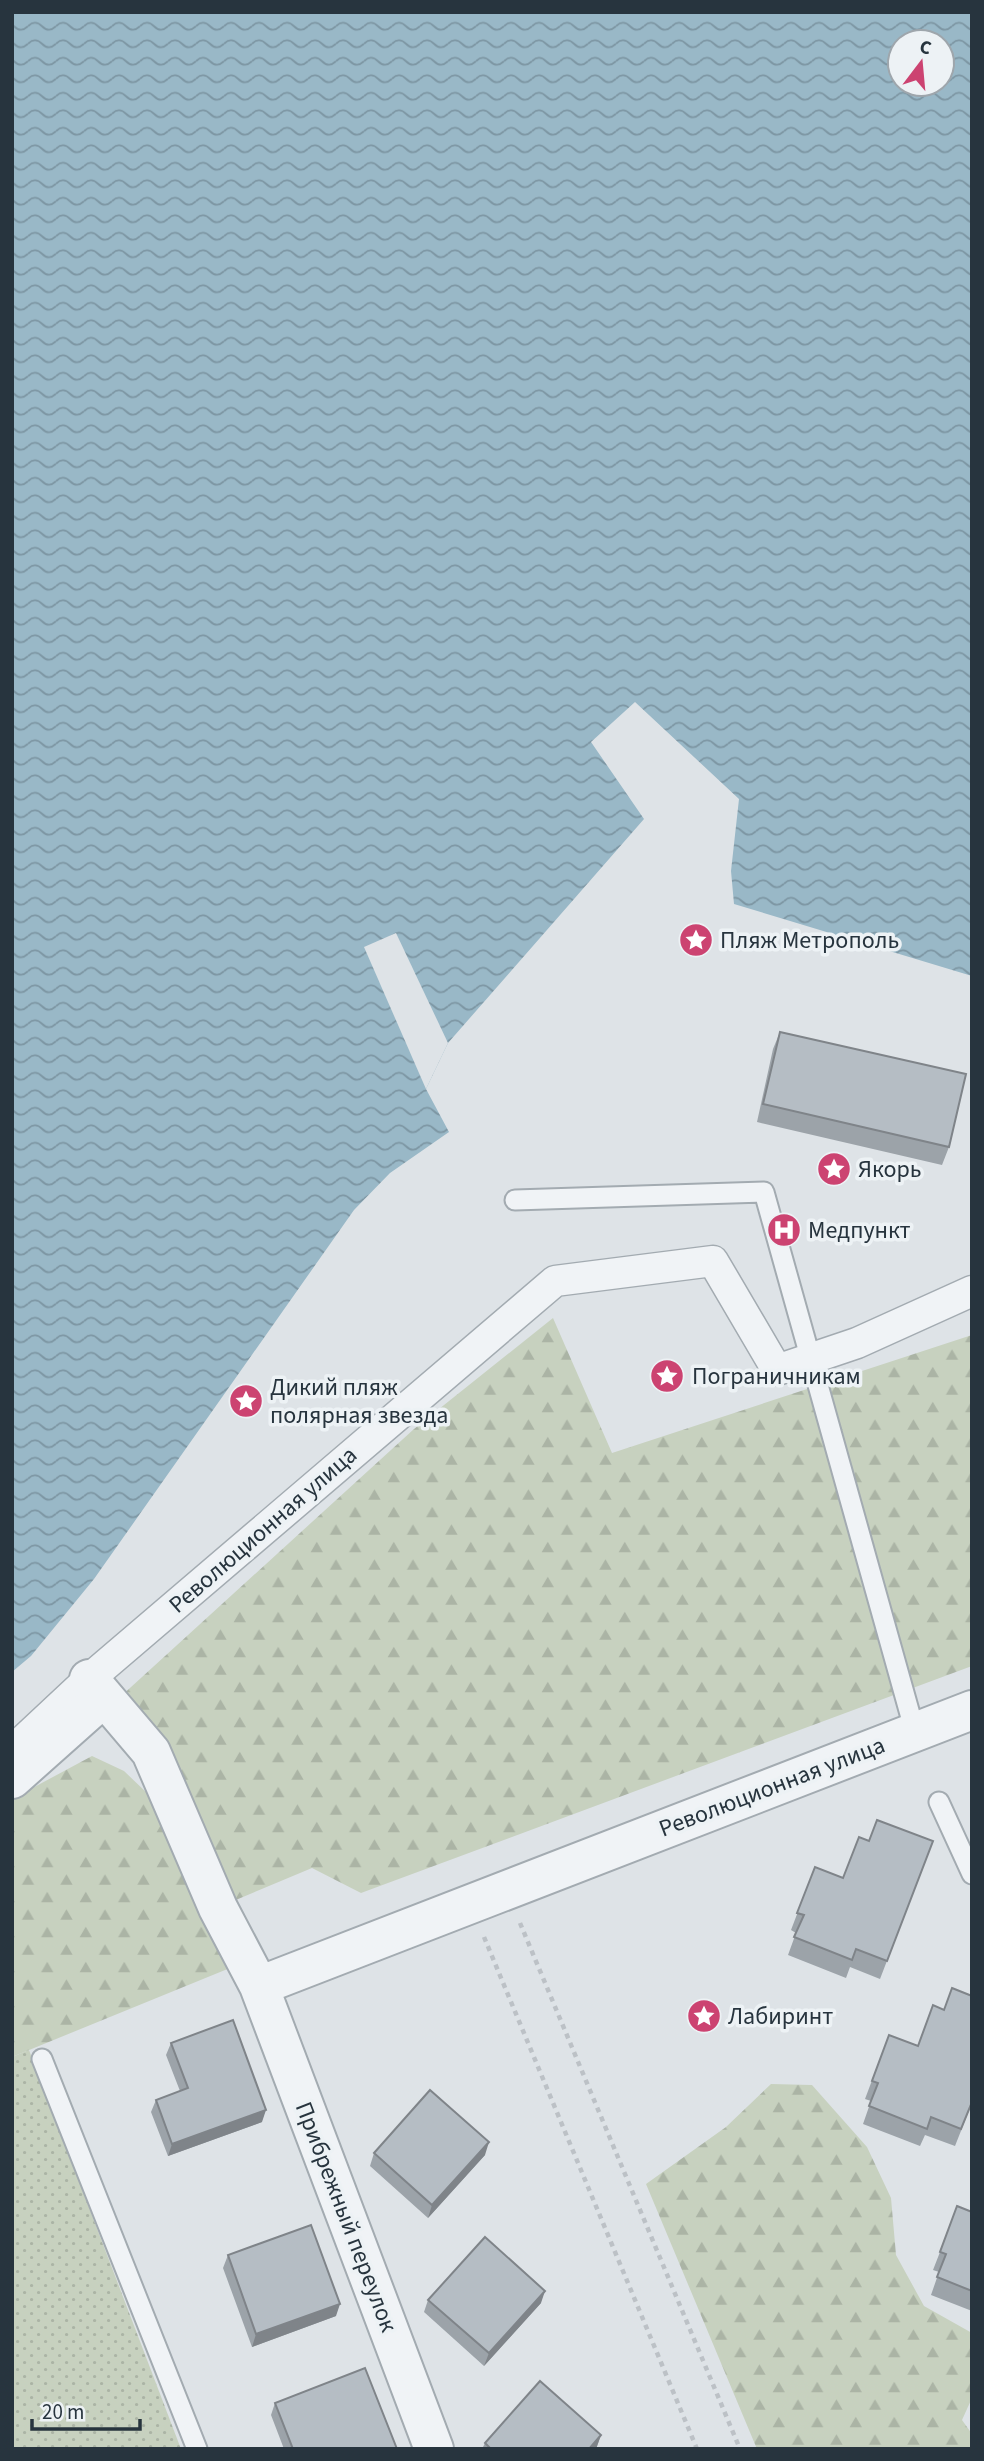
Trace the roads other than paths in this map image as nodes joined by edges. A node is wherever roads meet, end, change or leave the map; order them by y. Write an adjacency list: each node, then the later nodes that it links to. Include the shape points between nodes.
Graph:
1 (514, 1200): 3 (lane, via 764,1192)
2 (972, 1291): 3 (street, Революционная улица)
3 (811, 1359): 4 (street, Революционная улица, via 776,1370 713,1261 555,1281); 6 (lane)
4 (96, 1688): 7 (street, Революционная улица); 8 (street); 11 (street, Прибрежный переулок, via 150,1752 218,1908)
5 (972, 1710): 6 (street, Революционная улица)
6 (915, 1732): 11 (street, Революционная улица)
7 (12, 1751)
8 (12, 1779)
9 (939, 1802): 10 (lane)
10 (972, 1874)
11 (259, 1986): 14 (street, Прибрежный переулок)
12 (42, 2059): 13 (lane)
13 (197, 2449)
14 (434, 2449)

